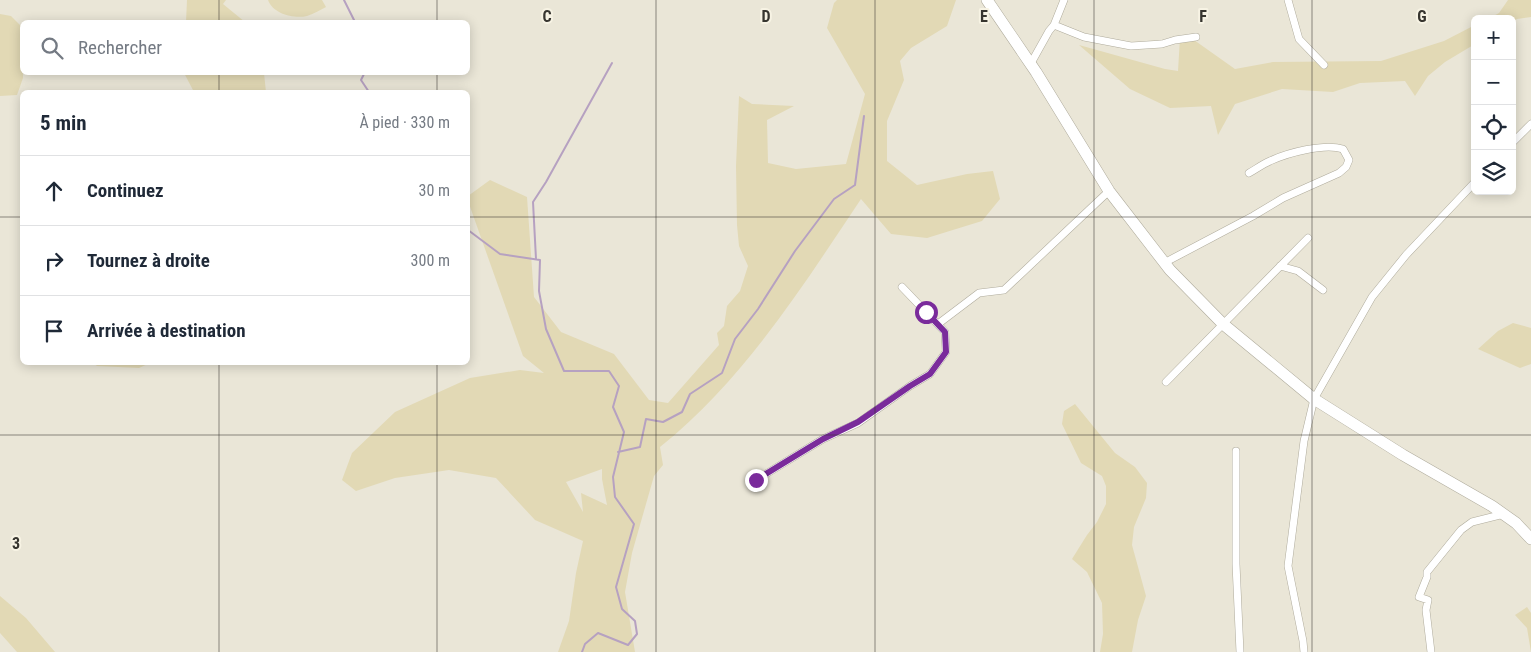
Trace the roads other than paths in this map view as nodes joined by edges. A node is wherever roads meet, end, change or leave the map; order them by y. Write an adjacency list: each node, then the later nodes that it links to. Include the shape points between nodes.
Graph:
1 (987, 0): 6 (highway)
2 (1064, 0): 4 (street)
3 (1288, 0): 7 (street, via 1299,39)
4 (1054, 25): 5 (street, via 1084,37 1132,46); 6 (street)
5 (1196, 37)
6 (1030, 65): 12 (highway)
7 (1324, 65)
8 (1531, 124): 9 (street)
9 (1516, 139)
10 (1249, 173): 14 (street, via 1282,156 1331,147 1343,149 1349,160 1339,173 1283,198)
11 (1471, 186): 21 (street, via 1372,297)
12 (1109, 191): 14 (highway); 18 (street, via 1004,290 979,293)
13 (1308, 238): 15 (street)
14 (1164, 263): 19 (highway)
15 (1280, 266): 17 (street, via 1298,270); 19 (street)
16 (902, 287): 18 (street)
17 (1324, 290)
18 (938, 324): 23 (street, via 945,332 946,352 930,374 858,422 823,439)
19 (1223, 324): 20 (street); 21 (highway)
20 (1166, 382)
21 (1314, 399): 24 (highway); 27 (street, via 1304,441 1288,566)
22 (1236, 452): 26 (street)
23 (756, 480)
24 (1504, 514): 25 (highway); 28 (street, via 1472,522 1461,530 1427,572 1420,597 1428,600)
25 (1531, 540)
26 (1240, 652)
27 (1304, 652)
28 (1430, 652)

